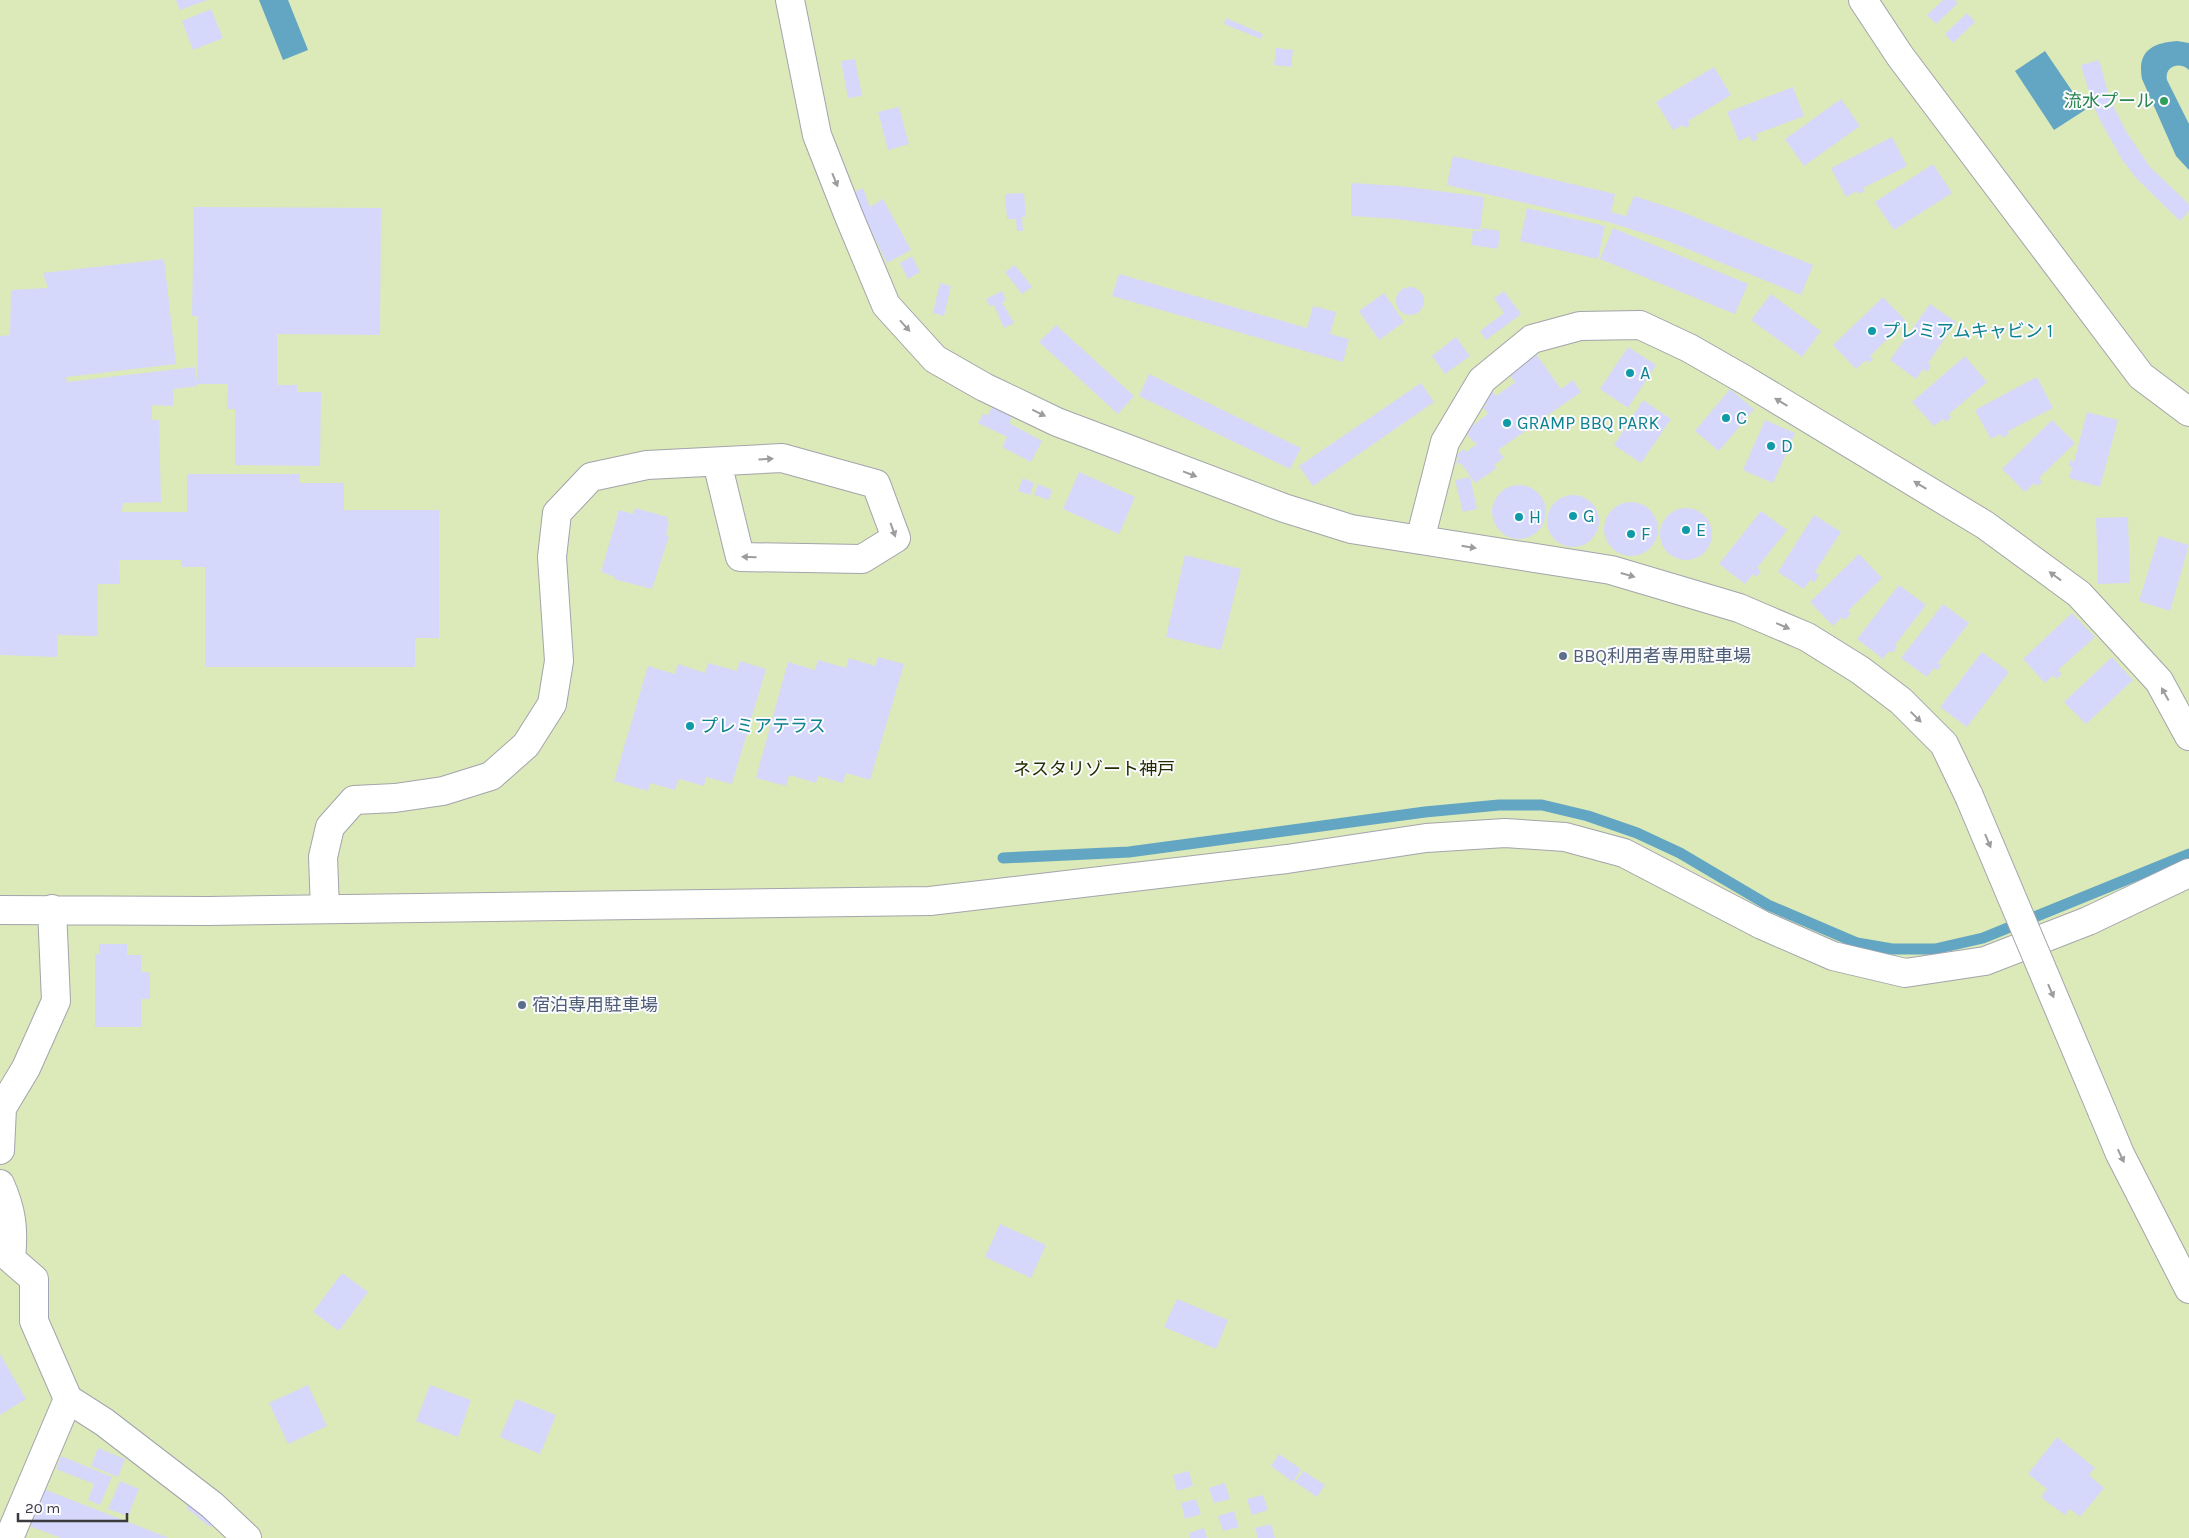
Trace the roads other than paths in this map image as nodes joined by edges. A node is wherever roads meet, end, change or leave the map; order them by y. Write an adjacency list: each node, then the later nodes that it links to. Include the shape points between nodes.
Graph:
1 (790, 0): 5 (street, one-way to 5, via 817,135 886,305 935,359 1057,422 1188,473 1351,529)
2 (1863, 0): 3 (street, via 1900,56 2141,376)
3 (2189, 412)
4 (717, 462): 4 (street, one-way to 4, via 782,458 876,484 896,538 862,559 740,557); 8 (street, via 647,464 591,477 557,513 552,557 559,661 552,704 526,745 491,776 443,791 354,800 330,827 323,857)
5 (1420, 540): 6 (street, one-way to 5, via 2159,681 2079,594 1985,524 1689,348 1640,325 1580,326 1532,339 1482,380 1445,442); 13 (street, one-way to 13, bridge, via 1611,570 1739,608 1807,637 1860,670 1901,701 1944,744 2120,1154)
6 (2189, 736)
7 (2189, 873): 8 (street, via 2088,921 1985,961 1905,973 1833,956 1762,925 1624,853 1565,837 1505,833 1426,838 1288,859 930,901)
8 (325, 908): 9 (street, via 208,911)
9 (52, 909): 10 (street); 11 (street, via 56,1001 26,1068 2,1108)
10 (0, 910)
11 (0, 1150)
12 (0, 1184): 14 (street, via 10,1208 11,1259 34,1279 34,1321)
13 (2189, 1289)
14 (68, 1399): 15 (street); 16 (street, via 104,1422 212,1505)
15 (9, 1538)
16 (247, 1538)

